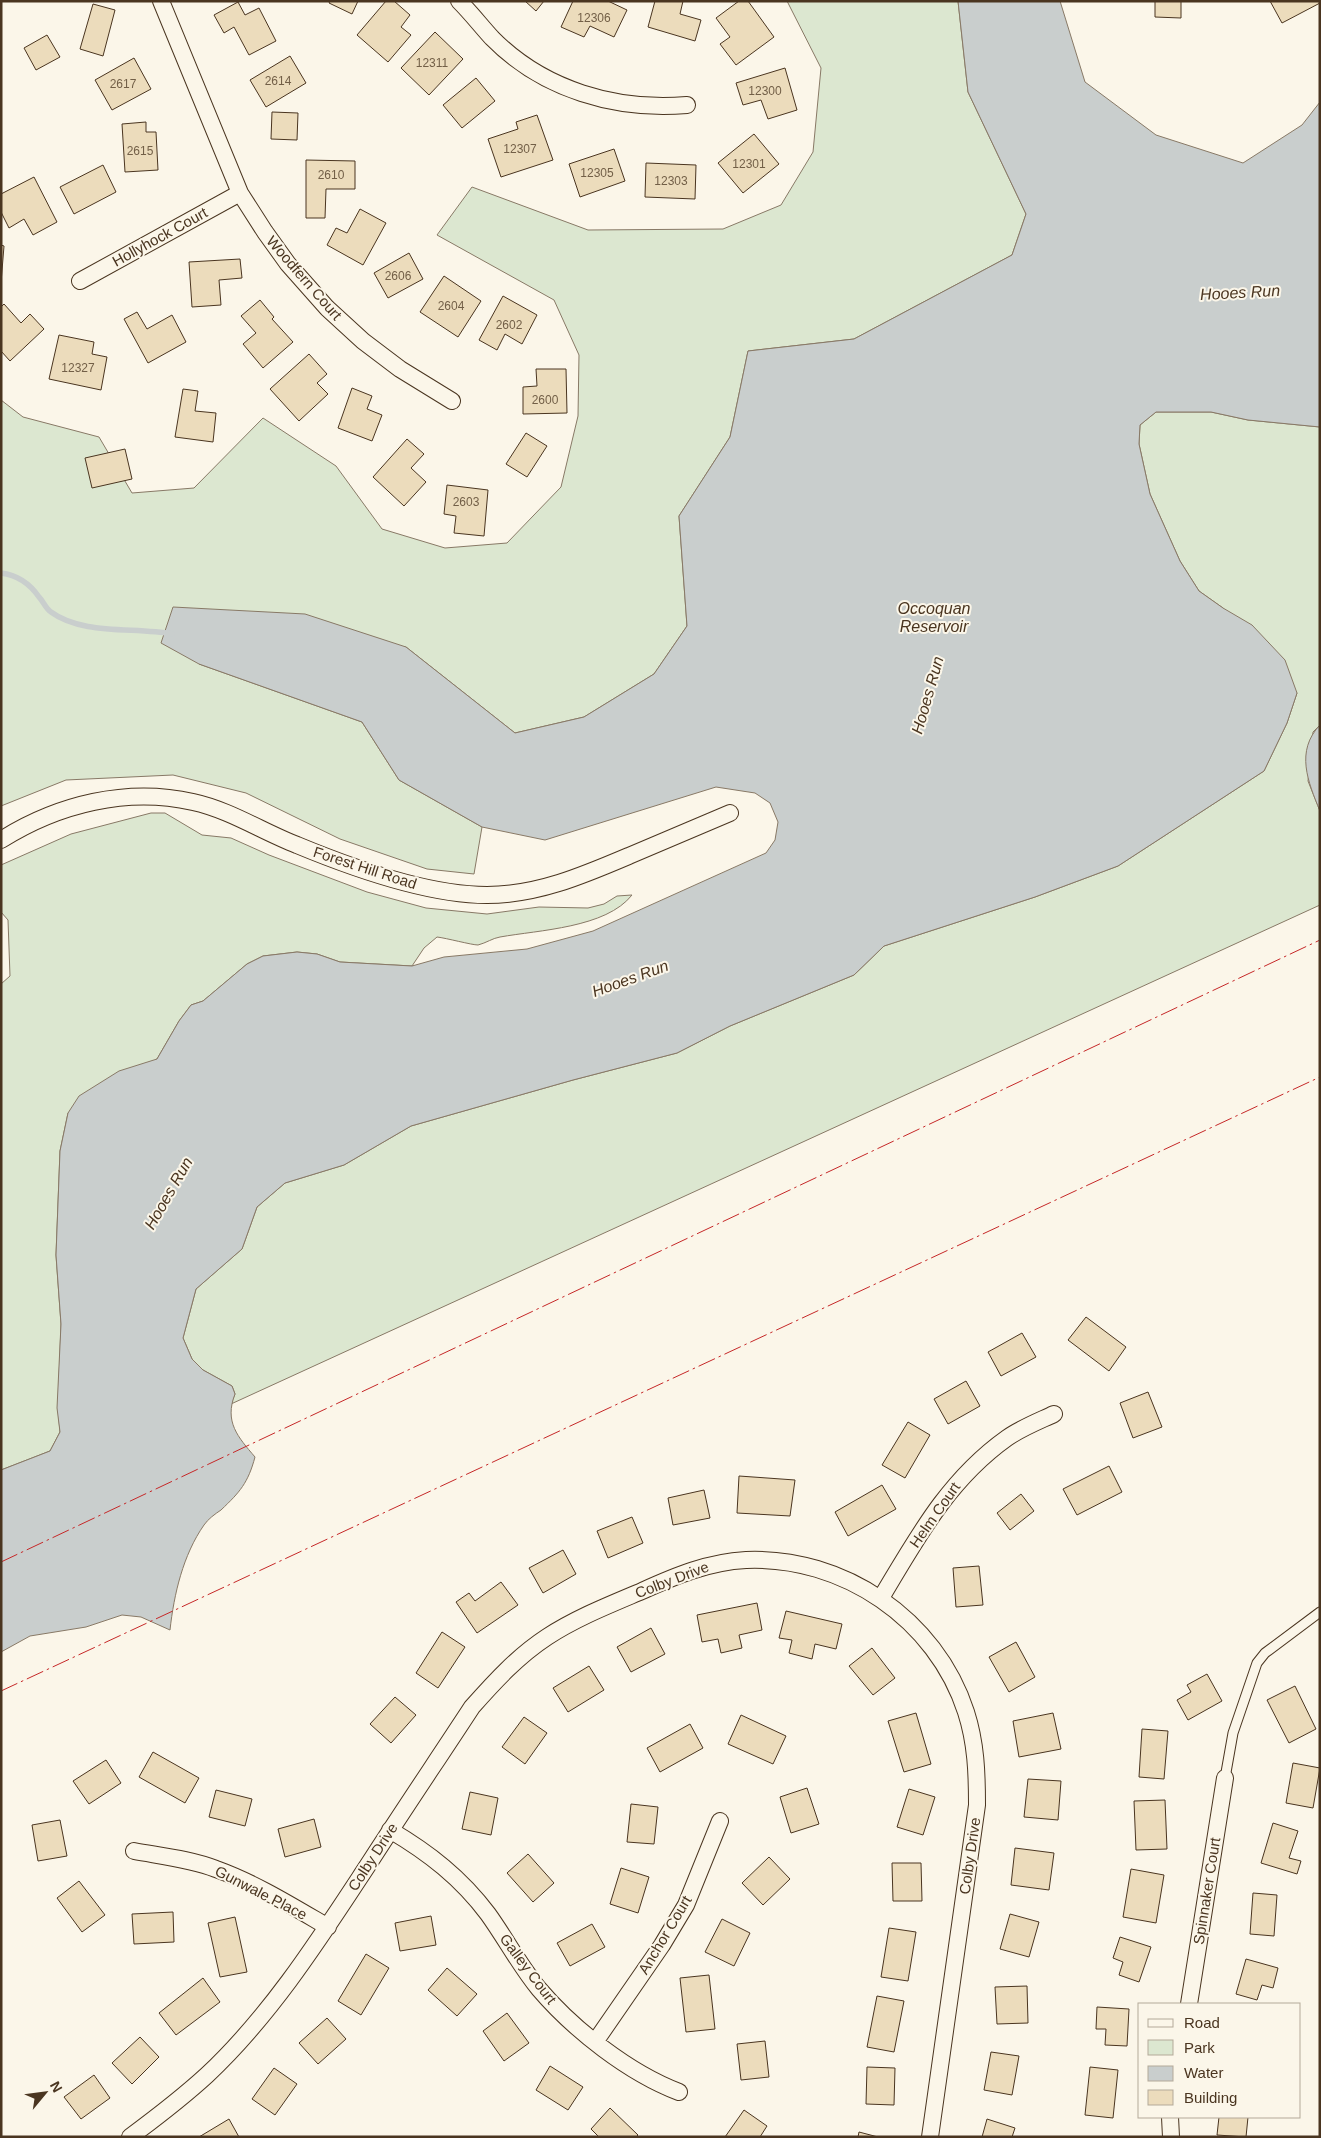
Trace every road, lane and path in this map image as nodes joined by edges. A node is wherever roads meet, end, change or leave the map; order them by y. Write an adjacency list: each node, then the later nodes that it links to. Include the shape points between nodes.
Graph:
1 (161, 1): 4 (street, Woodfern Court)
2 (459, 1): 3 (street, via 492,38 517,59 573,90 636,106)
3 (687, 105)
4 (240, 193): 5 (street, Hollyhock Court); 6 (street, Woodfern Court, via 288,264 327,308 400,369)
5 (80, 281)
6 (452, 401)
7 (730, 813): 8 (street, Forest Hill Road, via 557,885 519,893 487,895 454,893 356,867 297,846 217,810 159,796 129,796 79,805 50,815)
8 (1, 840)
9 (1054, 1414): 10 (street, Helm Court, via 1008,1437 950,1490)
10 (880, 1598): 14 (street, Colby Drive, via 862,1587 806,1566 746,1560 686,1572 578,1619 539,1643 491,1684 472,1707); 22 (street, Colby Drive, via 924,1636 942,1661 966,1711 977,1767 977,1805)
11 (1320, 1612): 12 (lane, via 1265,1653 1257,1663 1233,1733)
12 (1225, 1778): 17 (street, Spinnaker Court)
13 (720, 1821): 18 (street, Anchor Court, via 686,1905)
14 (390, 1830): 16 (street, Colby Drive); 18 (street, Galley Court, via 447,1869 472,1894 540,1990)
15 (134, 1851): 16 (street, Gunwale Place, via 216,1868 268,1892)
16 (328, 1927): 21 (street, Colby Drive, via 239,2041 207,2074)
17 (1189, 2003)
18 (595, 2042): 19 (street, Galley Court, via 646,2077)
19 (679, 2092)
20 (1170, 2118): 23 (street)
21 (130, 2137)
22 (930, 2137)
23 (1171, 2137)

